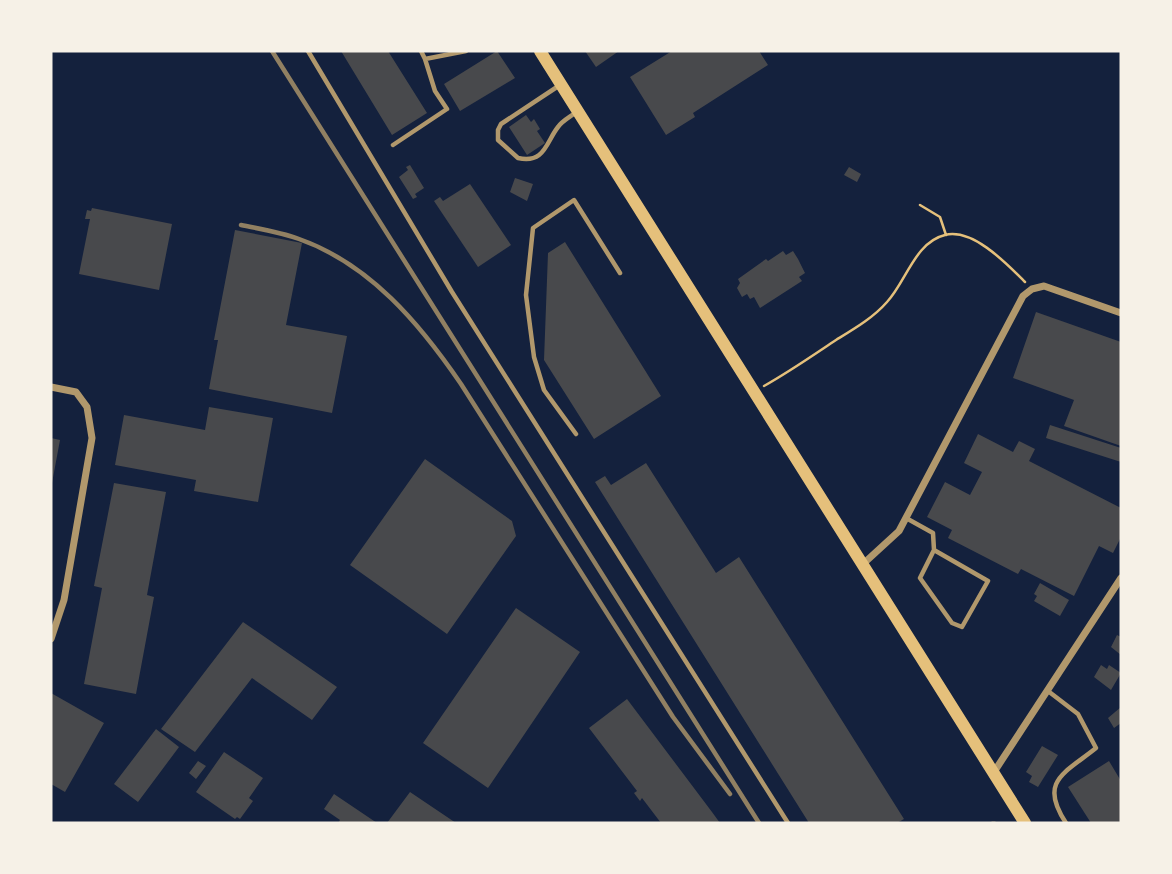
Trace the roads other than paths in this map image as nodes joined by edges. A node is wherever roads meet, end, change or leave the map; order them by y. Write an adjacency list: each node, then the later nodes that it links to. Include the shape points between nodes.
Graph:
1 (307, 51): 20 (lane, via 478,334)
2 (421, 51): 5 (lane)
3 (466, 51): 5 (lane)
4 (540, 51): 6 (main road)
5 (425, 59): 8 (lane, via 435,91 447,109)
6 (561, 85): 7 (main road); 7 (lane, via 501,124 498,140 518,159 534,158 547,148 558,126)
7 (578, 111): 15 (main road)
8 (393, 145)
9 (620, 273): 12 (lane, via 574,201 533,228 526,295 534,357 544,390)
10 (1121, 313): 13 (street, via 1044,286 1023,296)
11 (51, 387): 17 (street, via 76,392 87,407 92,438 64,600)
12 (576, 434)
13 (906, 518): 14 (lane, via 933,533); 15 (street, via 899,531)
14 (934, 550): 14 (lane, via 988,581 962,627 952,623 920,578)
15 (863, 564): 19 (main road)
16 (1121, 578): 18 (street)
17 (51, 639)
18 (1048, 691): 19 (street); 22 (lane, via 1078,715 1096,748 1056,780 1056,809)
19 (994, 772): 21 (main road)
20 (788, 823)
21 (1025, 823)
22 (1066, 823)

